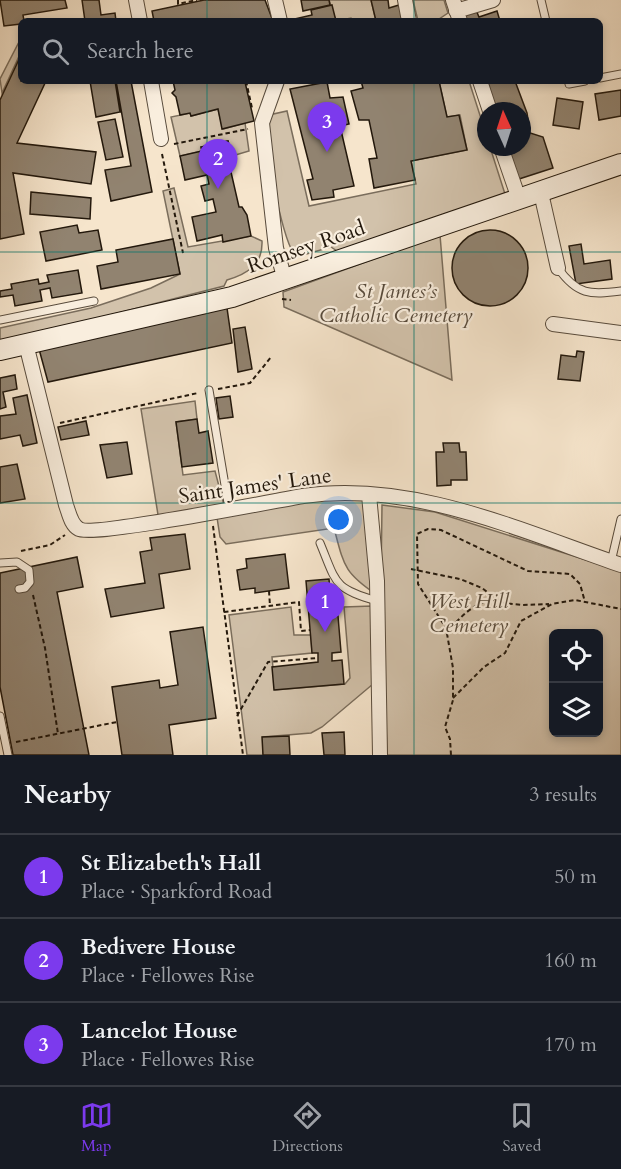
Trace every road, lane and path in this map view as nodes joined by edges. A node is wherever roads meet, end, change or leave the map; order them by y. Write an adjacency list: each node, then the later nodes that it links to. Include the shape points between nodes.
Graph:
1 (136, 0): 10 (street)
2 (177, 0): 8 (path, via 178,4)
3 (197, 0): 8 (path)
4 (275, 0): 11 (street)
5 (405, 0): 12 (street)
6 (493, 0): 9 (street)
7 (541, 0): 13 (lane)
8 (190, 1)
9 (456, 11)
10 (139, 18)
11 (279, 18)
12 (408, 18)
13 (545, 18)
14 (621, 74): 15 (lane)
15 (603, 77)
16 (151, 84): 22 (street)
17 (247, 84): 21 (path)
18 (276, 84): 21 (street)
19 (481, 84): 20 (street)
20 (486, 102)
21 (259, 127): 22 (path); 29 (street, via 276,248)
22 (161, 143): 27 (path)
23 (504, 156): 26 (street)
24 (621, 164): 25 (main road, Romsey Road)
25 (541, 193): 26 (main road, Romsey Road); 28 (street)
26 (519, 199): 29 (main road, Romsey Road)
27 (183, 253)
28 (558, 268): 30 (lane, via 581,291)
29 (285, 280): 35 (main road, Romsey Road, via 232,297)
30 (621, 291)
31 (94, 301): 32 (lane)
32 (0, 320)
33 (553, 324): 34 (street)
34 (621, 333)
35 (26, 344): 36 (main road, Romsey Road); 39 (street)
36 (0, 350)
37 (272, 356): 38 (path, via 250,384)
38 (209, 390): 39 (path); 41 (lane)
39 (45, 427): 44 (street, via 66,505)
40 (369, 495): 41 (street, Saint James' Lane, via 309,496); 48 (street, Saint James' Lane, via 425,502 474,514); 55 (street)
41 (229, 509): 42 (street, Saint James' Lane)
42 (211, 512): 44 (street, Saint James' Lane, via 88,531); 60 (path)
43 (621, 519): 48 (lane)
44 (76, 526): 46 (path, via 50,546)
45 (320, 543): 55 (lane, via 335,579 347,592)
46 (20, 551)
47 (0, 563): 51 (lane, via 24,565 29,570)
48 (616, 564)
49 (411, 569): 50 (path)
50 (418, 571): 54 (path, via 460,579 482,588); 56 (path, via 417,534 434,529 451,533 528,571 570,574 580,584); 62 (path, via 418,584)
51 (30, 582): 52 (lane); 68 (path)
52 (19, 589)
53 (269, 591): 58 (path)
54 (497, 600): 57 (path, via 512,605); 62 (path, via 483,603 462,616)
55 (377, 601): 72 (street)
56 (585, 602): 57 (path); 59 (path)
57 (552, 604): 64 (path, via 522,621 506,653 484,667)
58 (270, 606): 60 (path); 61 (path, via 299,602 301,631)
59 (621, 609)
60 (224, 612): 66 (path)
61 (310, 630)
62 (447, 634): 64 (path)
63 (318, 658): 66 (path, via 268,662)
64 (453, 699): 73 (path, via 445,727)
65 (0, 716): 69 (lane)
66 (237, 716): 71 (path)
67 (117, 722): 68 (path)
68 (58, 734): 69 (path)
69 (6, 744): 70 (lane)
70 (8, 755)
71 (243, 755)
72 (380, 755)
73 (451, 755)

